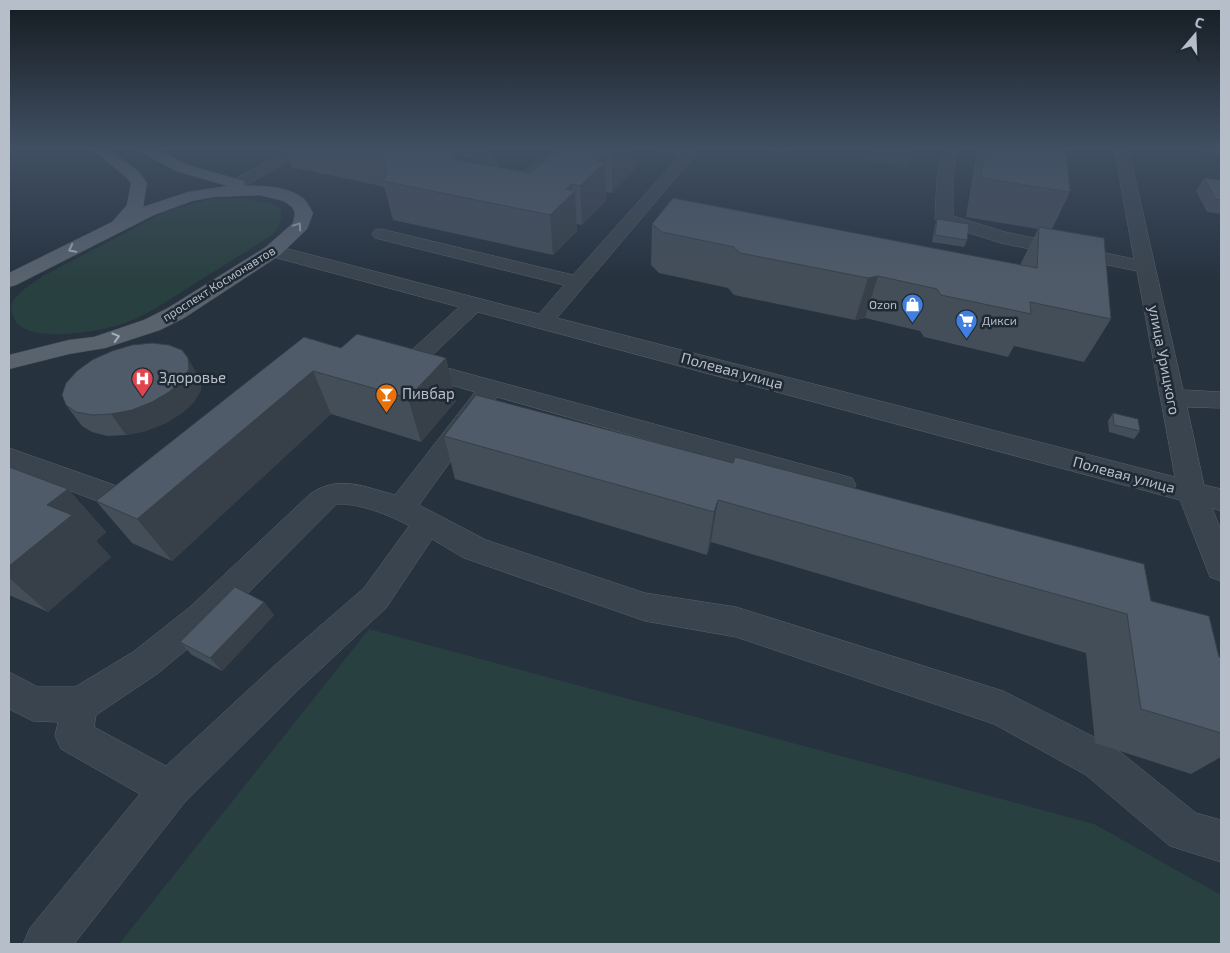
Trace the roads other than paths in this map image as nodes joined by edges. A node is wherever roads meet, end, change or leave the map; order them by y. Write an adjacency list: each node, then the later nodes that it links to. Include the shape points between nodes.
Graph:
1 (138, 191): 7 (main road, via 136,206)
2 (225, 191): 7 (main road, проспект Космонавтов, via 188,197 148,210)
3 (266, 191): 9 (main road, проспект Космонавтов, one-way to 3, via 301,225 304,213 290,197)
4 (657, 191): 12 (street)
5 (945, 191): 10 (street, via 944,219 1001,237)
6 (1130, 191): 10 (street, улица Урицкого)
7 (116, 227): 11 (main road, проспект Космонавтов, one-way to 11)
8 (381, 234): 12 (street)
9 (273, 251): 13 (street, Полевая улица); 16 (main road, проспект Космонавтов, one-way to 9, via 97,343 152,325)
10 (1145, 267): 21 (street, улица Урицкого)
11 (9, 281)
12 (578, 282): 14 (street)
13 (474, 304): 14 (street, Полевая улица); 18 (street)
14 (543, 322): 26 (street, Полевая улица)
15 (9, 342): 16 (main road, проспект Космонавтов)
16 (69, 347): 17 (main road, проспект Космонавтов)
17 (9, 362)
18 (408, 365): 19 (street); 20 (street)
19 (373, 366)
20 (491, 388): 25 (street); 28 (street)
21 (1171, 398): 22 (street); 26 (street, улица Урицкого)
22 (1221, 400)
23 (9, 457): 24 (street, via 138,505)
24 (161, 487)
25 (864, 491)
26 (1192, 493): 27 (street, Полевая улица); 29 (street, улица Урицкого)
27 (1221, 500)
28 (414, 515): 31 (street, via 346,492 331,494 202,617 145,663); 32 (street, via 375,598); 33 (street, via 475,549 645,607 736,622 1003,708 1100,761 1186,830)
29 (1221, 568)
30 (9, 690): 31 (street, via 33,704)
31 (79, 705): 32 (street, via 74,736)
32 (170, 789): 34 (street)
33 (1221, 841)
34 (46, 944)

